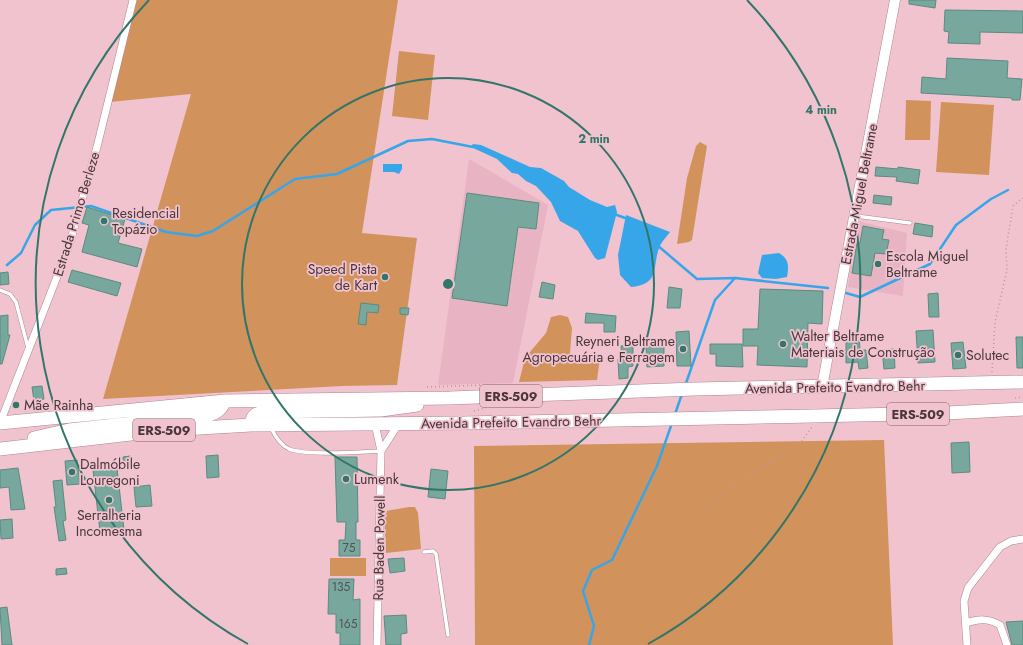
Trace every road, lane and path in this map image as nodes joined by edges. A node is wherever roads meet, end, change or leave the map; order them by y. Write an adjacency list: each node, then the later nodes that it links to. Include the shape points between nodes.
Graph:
1 (133, 0): 7 (street, Estrada Primo Berleze, via 69,246)
2 (895, 0): 4 (street, Estrada Miguel Beltrame)
3 (1023, 198): 9 (path, via 1013,206 1006,249 1007,270 995,322)
4 (854, 215): 5 (lane); 10 (street, Estrada Miguel Beltrame)
5 (910, 223)
6 (0, 290): 7 (lane, via 10,294 16,302)
7 (28, 351): 17 (street, Estrada Primo Berleze)
8 (1023, 382): 9 (highway, Avenida Prefeito Evandro Behr / ERS-509)
9 (991, 384): 10 (highway, Avenida Prefeito Evandro Behr / ERS-509)
10 (822, 387): 11 (highway, Avenida Prefeito Evandro Behr / ERS-509)
11 (450, 398): 12 (highway, Avenida Prefeito Evandro Behr / ERS-509); 19 (highway, via 381,410 267,412 257,414 252,418)
12 (225, 400): 17 (highway, Avenida Prefeito Evandro Behr / ERS-509); 22 (highway, via 215,413 69,430)
13 (487, 408): 15 (path)
14 (1023, 409): 16 (highway, Avenida Prefeito Evandro Behr / ERS-509)
15 (472, 412)
16 (813, 416): 18 (highway, Avenida Prefeito Evandro Behr / ERS-509); 24 (path, via 812,430 801,442 724,493)
17 (0, 423)
18 (400, 423): 21 (highway, Avenida Prefeito Evandro Behr / ERS-509); 23 (street)
19 (251, 424): 20 (highway, Avenida Prefeito Evandro Behr / ERS-509); 22 (highway, Avenida Prefeito Evandro Behr / ERS-509, via 166,430)
20 (268, 424): 21 (highway, Avenida Prefeito Evandro Behr / ERS-509); 23 (lane, via 275,438 287,448 301,452)
21 (375, 424): 23 (street, Rua Baden Powell)
22 (0, 448)
23 (381, 451): 29 (street, Rua Baden Powell)
24 (698, 516)
25 (1023, 539): 27 (street, via 1011,541 1000,547 968,588 964,601)
26 (424, 552): 28 (lane, via 436,554)
27 (966, 623): 30 (street); 31 (street, via 979,619 991,620 1000,625)
28 (448, 635)
29 (377, 645)
30 (967, 645)
31 (1007, 645)

